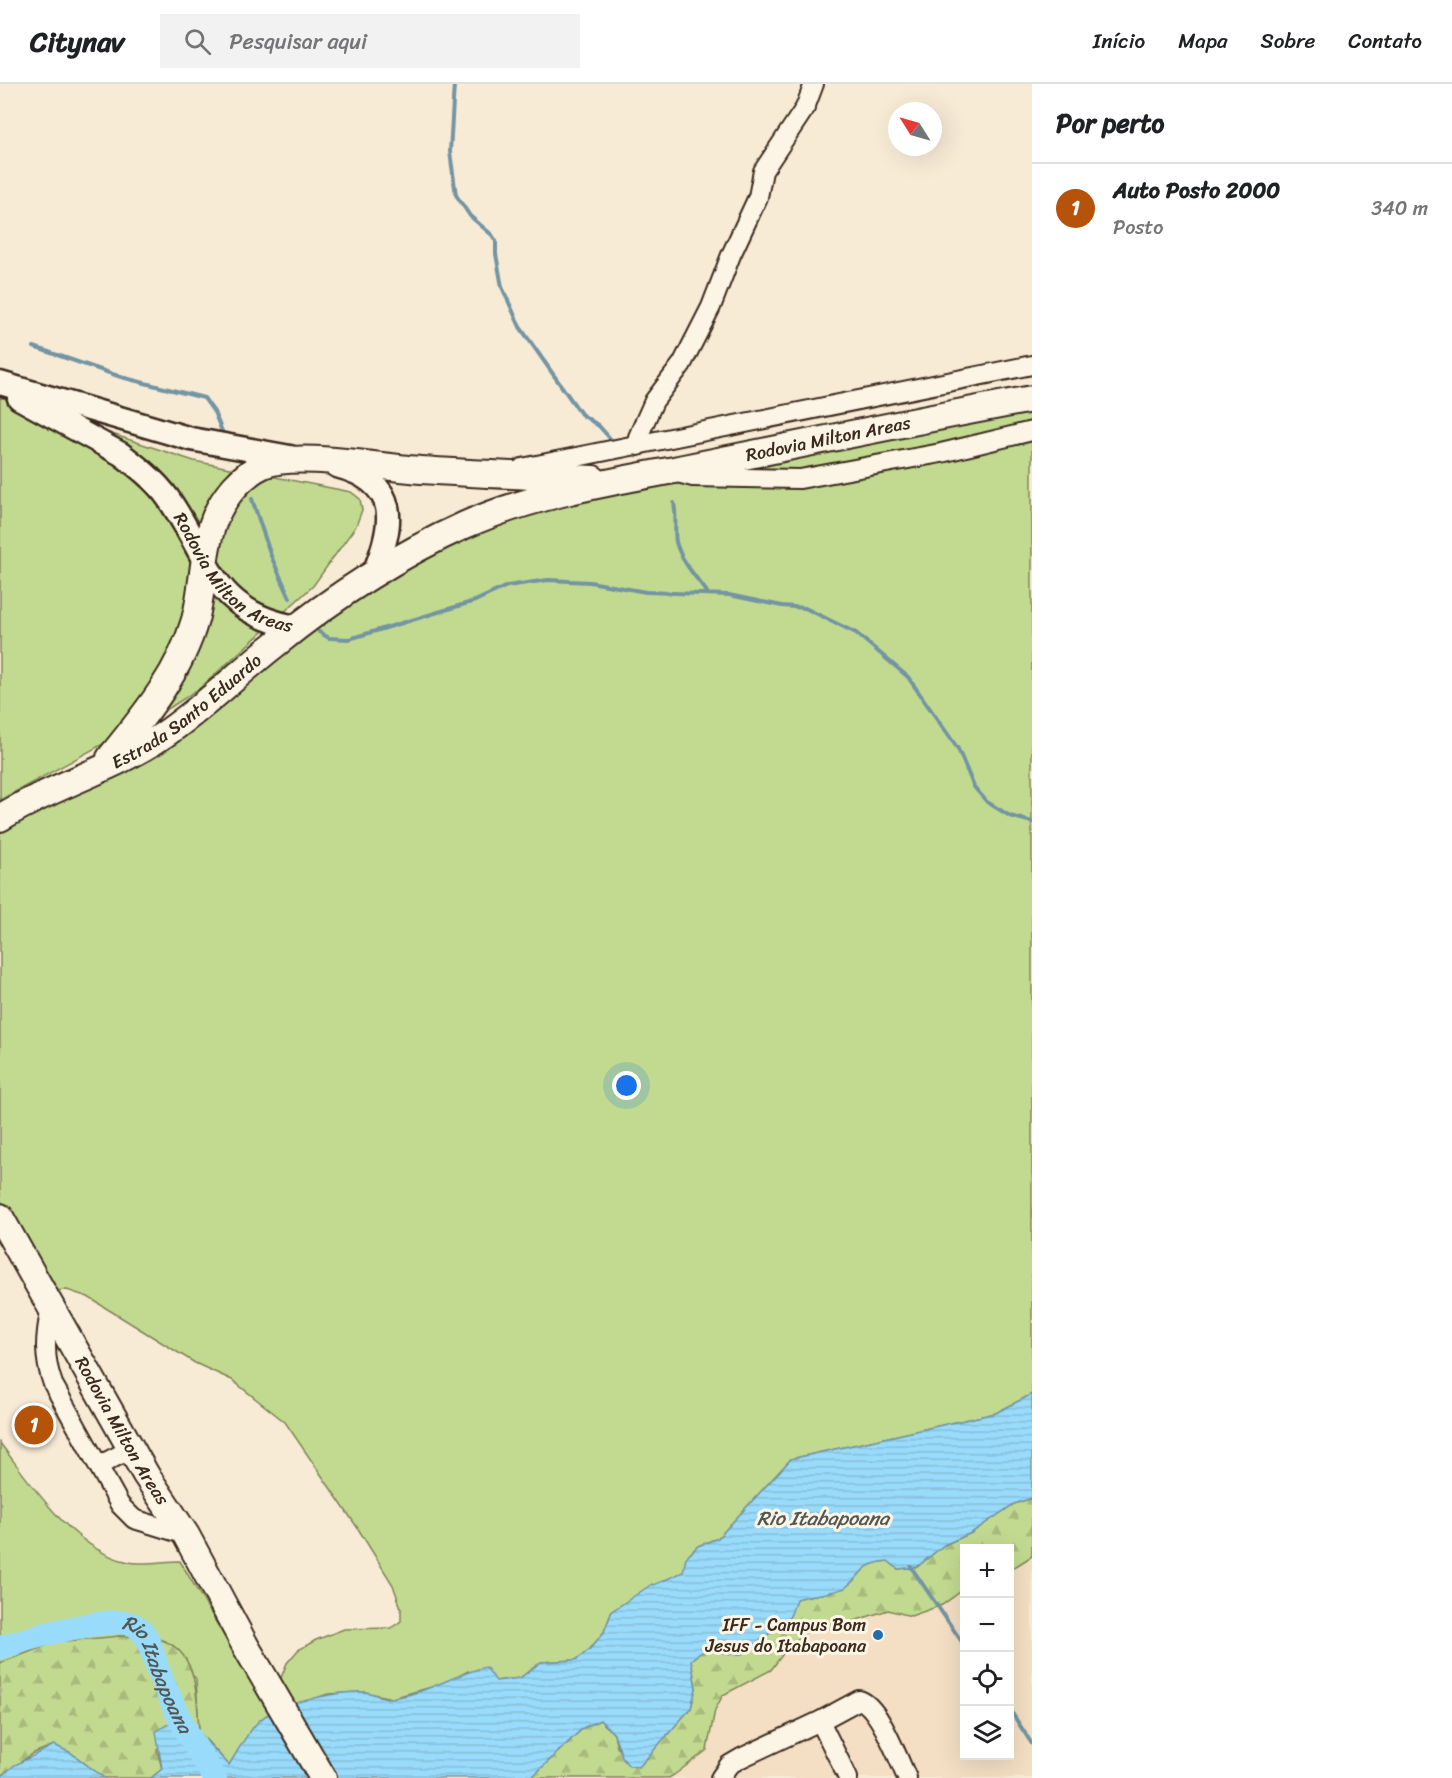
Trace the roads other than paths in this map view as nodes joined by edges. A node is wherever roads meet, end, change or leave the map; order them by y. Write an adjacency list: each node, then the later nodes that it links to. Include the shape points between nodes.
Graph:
1 (814, 84): 6 (street, via 796,123 763,171 758,197 711,307 682,364 654,401 638,437)
2 (1032, 364): 6 (street)
3 (0, 384): 7 (main road, Rodovia Milton Areas, via 191,439); 11 (main road, Rodovia Milton Areas, via 121,454 148,476 168,498)
4 (1032, 399): 8 (highway, Rodovia Milton Areas)
5 (1032, 431): 8 (street, via 941,453 800,479 693,477)
6 (638, 446): 9 (street)
7 (318, 461): 9 (highway, Rodovia Milton Areas); 11 (highway, via 281,461 263,466 237,485 215,517); 12 (main road, via 364,476 380,490 389,523 387,541)
8 (671, 471): 10 (highway, Rodovia Milton Areas)
9 (493, 474): 10 (highway, Rodovia Milton Areas)
10 (622, 480): 12 (highway, Rodovia Milton Areas, via 467,524)
11 (205, 567): 13 (main road, Rodovia Milton Areas, via 228,595 245,608); 14 (highway, via 186,648 145,716)
12 (373, 575): 13 (highway, Rodovia Milton Areas)
13 (297, 627): 14 (highway, Estrada Santo Eduardo, via 160,738)
14 (102, 767): 15 (highway)
15 (0, 818)
16 (0, 1217): 17 (highway, Rodovia Milton Areas)
17 (51, 1308): 18 (highway, Rodovia Milton Areas); 19 (street, via 44,1351 47,1368)
18 (131, 1449): 19 (street); 20 (highway, Rodovia Milton Areas)
19 (98, 1466): 20 (street, via 127,1514)
20 (186, 1535): 22 (highway, Rodovia Milton Areas)
21 (820, 1721): 23 (street, via 741,1758); 24 (street); 25 (street, via 855,1700 865,1701)
22 (323, 1778)
23 (720, 1778)
24 (848, 1778)
25 (907, 1778)

